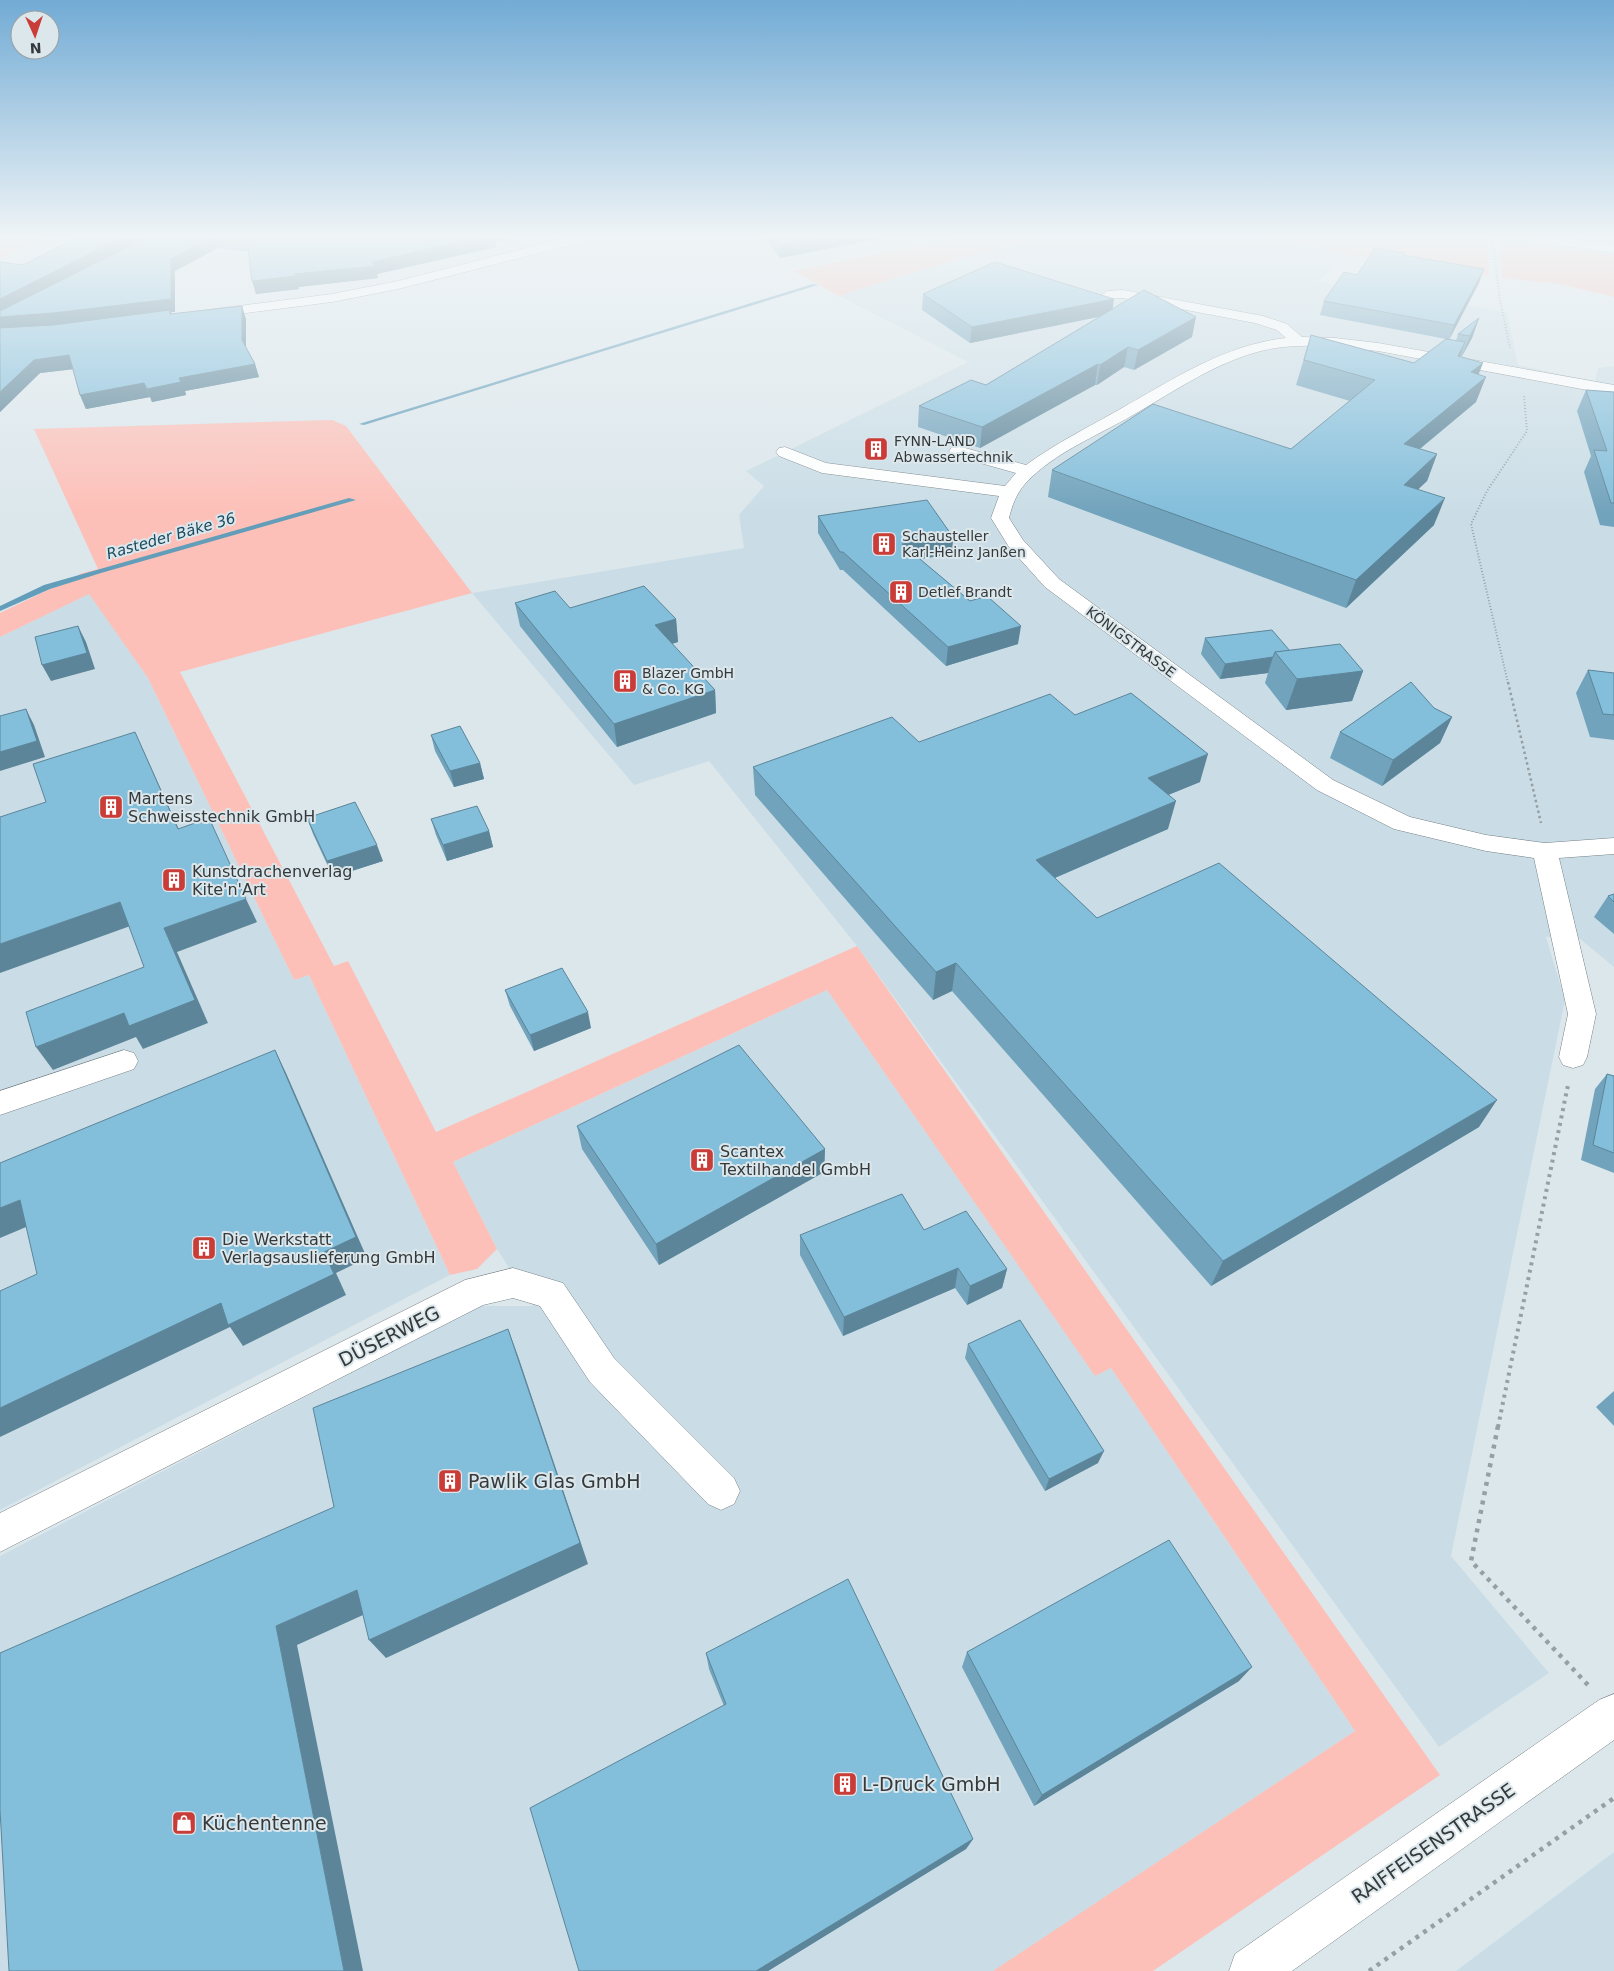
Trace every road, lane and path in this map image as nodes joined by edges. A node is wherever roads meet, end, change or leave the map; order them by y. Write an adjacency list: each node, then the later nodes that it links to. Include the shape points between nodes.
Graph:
1 (1285, 330): 3 (street)
2 (1506, 330): 4 (path)
3 (1299, 342): 4 (street, KÖNIGSTRASSE, via 1340,342 1378,347); 8 (street, KÖNIGSTRASSE, via 1264,346 1236,354 1152,398)
4 (1520, 380): 5 (street, KÖNIGSTRASSE); 11 (path, via 1527,430 1487,491 1471,524)
5 (1614, 390)
6 (958, 451): 8 (street)
7 (785, 452): 9 (street, via 822,468)
8 (1028, 471): 9 (street, KÖNIGSTRASSE)
9 (1008, 492): 11 (street, KÖNIGSTRASSE, via 1000,518 1016,543 1052,582 1324,785 1403,823 1486,843)
10 (1614, 846): 11 (street, KÖNIGSTRASSE)
11 (1545, 851): 12 (street, via 1582,1014)
12 (1573, 1057): 17 (path, via 1471,1560)
13 (124, 1061): 14 (street)
14 (0, 1103)
15 (721, 1491): 16 (street, DÜSERWEG, via 602,1370 551,1294 513,1283 477,1291)
16 (0, 1533)
17 (1604, 1703): 19 (street, RAIFFEISENSTRASSE)
18 (1614, 1798): 20 (path)
19 (1252, 1971)
20 (1369, 1971)

